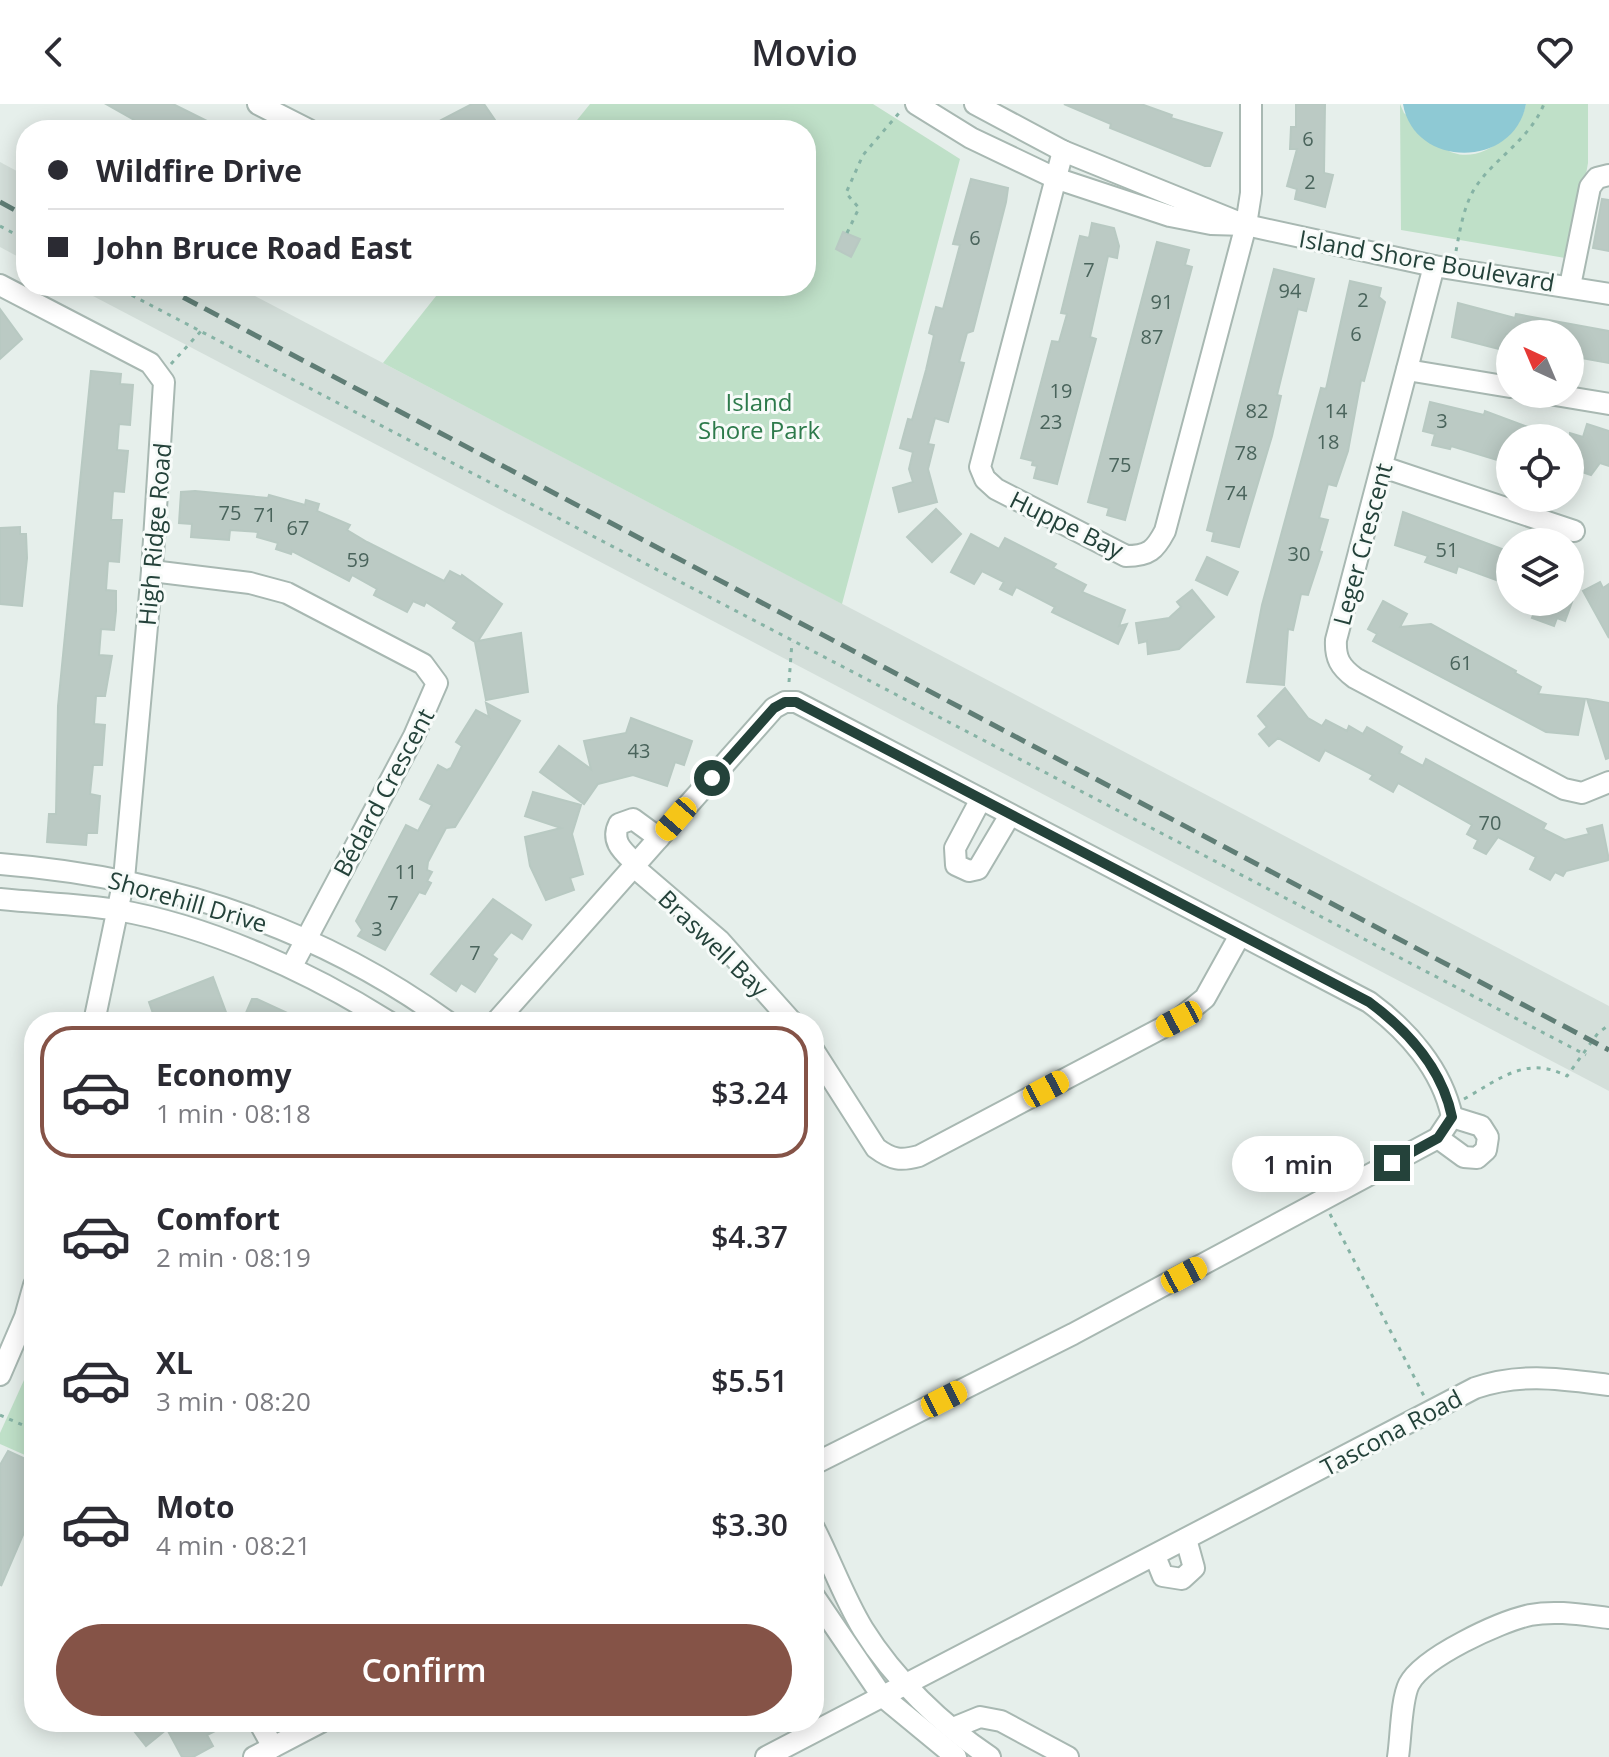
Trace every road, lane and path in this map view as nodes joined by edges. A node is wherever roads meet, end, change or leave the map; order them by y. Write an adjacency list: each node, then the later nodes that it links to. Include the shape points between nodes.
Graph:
1 (258, 104): 6 (street)
2 (975, 104): 7 (street, Island Shore Boulevard)
3 (1544, 104): 12 (path, via 1535,126 1468,200)
4 (1249, 105): 10 (street, via 1251,193)
5 (908, 107): 9 (street, Island Shore Boulevard); 11 (path, via 863,155 846,193 859,208)
6 (289, 120)
7 (1063, 151): 9 (street, Huppe Bay); 10 (street, Island Shore Boulevard)
8 (1609, 175): 14 (street, via 1590,187)
9 (1055, 178): 10 (street, Island Shore Boulevard, via 1170,216); 10 (street, Huppe Bay, via 980,467 996,489 1126,556 1146,556 1165,531)
10 (1246, 225): 13 (street, Island Shore Boulevard)
11 (847, 233)
12 (1457, 243)
13 (1434, 266): 14 (street, Island Shore Boulevard); 19 (street, Leger Crescent)
14 (1570, 286): 15 (street, Island Shore Boulevard)
15 (1609, 294)
16 (21, 296): 20 (street, via 150,363)
17 (133, 296): 18 (path)
18 (201, 331): 20 (path); 27 (path)
19 (1407, 370): 21 (street); 24 (street, Leger Crescent)
20 (159, 374): 26 (street, High Ridge Road, via 165,394)
21 (1496, 385)
22 (1584, 400): 23 (street)
23 (1609, 404)
24 (1383, 467): 25 (street); 29 (street, Leger Crescent, via 1336,640 1339,663 1355,678 1564,789 1582,793)
25 (1565, 528)
26 (152, 571): 35 (street, High Ridge Road); 39 (street, Bédard Crescent, via 287,593 423,664 437,683)
27 (792, 640): 28 (path); 47 (path)
28 (788, 702): 30 (street); 32 (street, via 774,708)
29 (1609, 782)
30 (981, 799): 31 (street); 31 (street, via 955,848 956,865 962,870 978,869)
31 (1010, 815): 38 (street)
32 (659, 838): 34 (street); 34 (street, Braswell Bay, via 633,819 619,824 619,847)
33 (0, 864): 35 (street, Shorehill Drive)
34 (635, 866): 44 (street); 45 (street, Braswell Bay, via 719,940)
35 (124, 879): 37 (street, High Ridge Road); 39 (street, Shorehill Drive, via 239,910)
36 (0, 899): 37 (street, Shorehill Drive)
37 (118, 910): 40 (street, Shorehill Drive, via 222,939); 41 (street, High Ridge Road)
38 (1240, 935): 48 (street, via 1205,998 1179,1019 919,1156 901,1161 876,1148); 49 (street, via 1369,1002 1401,1025 1422,1052)
39 (305, 939): 40 (street, Bédard Crescent); 43 (street, Shorehill Drive)
40 (292, 966): 42 (street, Shorehill Drive)
41 (96, 1012)
42 (372, 1012)
43 (434, 1012)
44 (505, 1012)
45 (783, 1012)
46 (1609, 1025): 47 (path)
47 (1586, 1055): 49 (path, via 1567,1076 1536,1065 1518,1070)
48 (824, 1067)
49 (1451, 1112): 50 (street); 50 (street, via 1481,1126 1488,1137 1486,1150 1477,1158 1464,1157)
50 (1438, 1138): 51 (street)
51 (1322, 1200): 55 (path); 58 (street, via 1073,1334)
52 (24, 1319): 53 (street)
53 (0, 1375)
54 (1609, 1385): 55 (street, Tascona Road, via 1520,1376 1475,1388)
55 (1431, 1410): 59 (street, Tascona Road)
56 (0, 1415): 57 (path)
57 (24, 1426)
58 (824, 1459)
59 (1186, 1539): 61 (street, Tascona Road); 61 (street, via 1194,1568 1182,1579 1163,1576)
60 (824, 1548): 64 (street, via 863,1628)
61 (1155, 1556): 64 (street, Tascona Road)
62 (824, 1611): 65 (street)
63 (1609, 1618): 77 (street, via 1531,1615 1508,1621 1428,1663 1408,1686)
64 (906, 1684): 65 (street, Tascona Road); 67 (street)
65 (882, 1696): 66 (street, Tascona Road); 74 (street)
66 (824, 1726)
67 (953, 1728): 75 (street); 76 (street, via 980,1717 1001,1721)
68 (265, 1732): 71 (street)
69 (302, 1732): 71 (street)
70 (814, 1732): 73 (street, Tascona Road)
71 (273, 1747): 72 (street)
72 (254, 1757)
73 (766, 1757)
74 (956, 1757)
75 (990, 1757)
76 (1068, 1757)
77 (1398, 1757)

